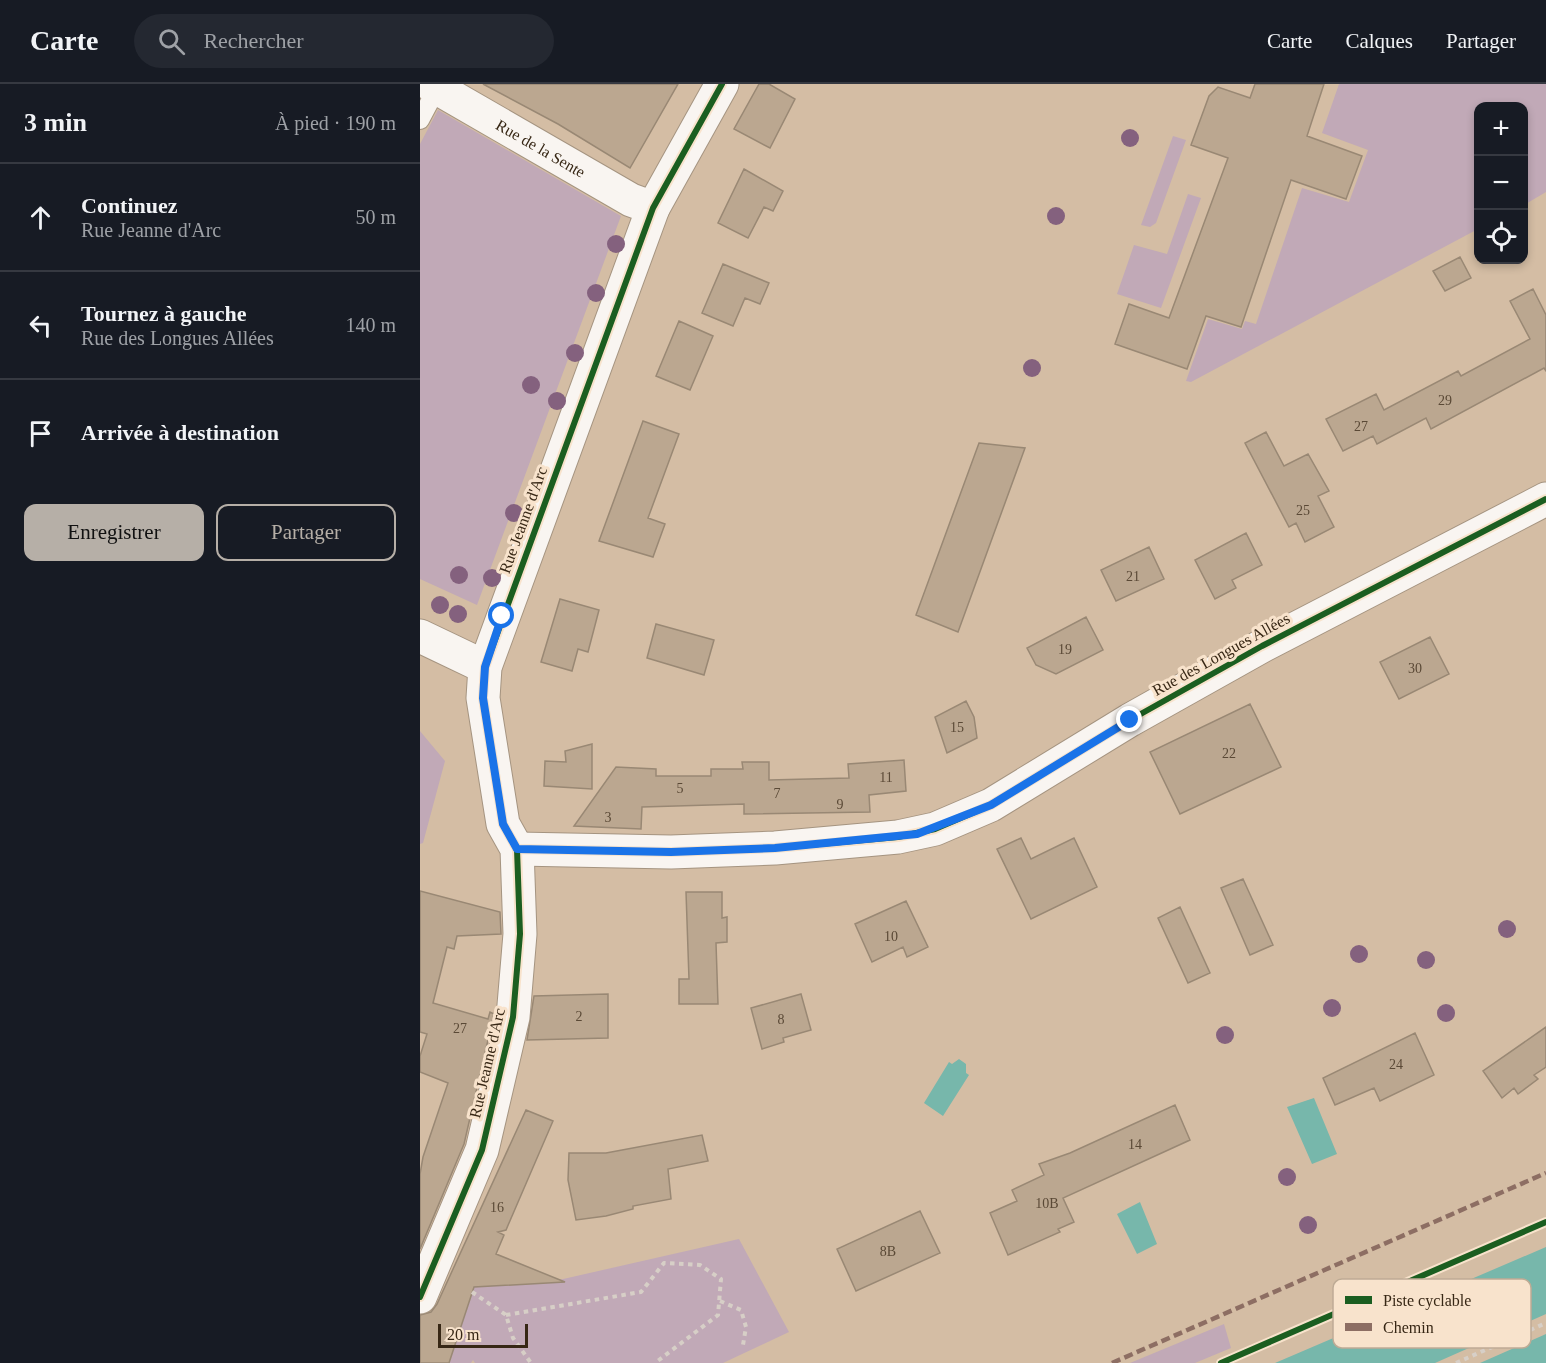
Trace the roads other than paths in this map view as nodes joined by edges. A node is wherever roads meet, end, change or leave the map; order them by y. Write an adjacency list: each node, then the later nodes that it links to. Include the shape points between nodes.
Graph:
1 (722, 84): 4 (street, Rue Jeanne d'Arc)
2 (434, 86): 3 (lane); 4 (street, Rue de la Sente, via 631,200)
3 (420, 120)
4 (653, 208): 7 (street, Rue Jeanne d'Arc)
5 (1546, 499): 8 (street, Rue des Longues Allées, via 1262,646 991,805 935,829 898,837 775,848 671,852)
6 (420, 636): 7 (street)
7 (485, 667): 8 (street, Rue Jeanne d'Arc, via 483,698 503,824)
8 (517, 849): 9 (street, Rue Jeanne d'Arc, via 520,934 513,1017 482,1150)
9 (420, 1297)

